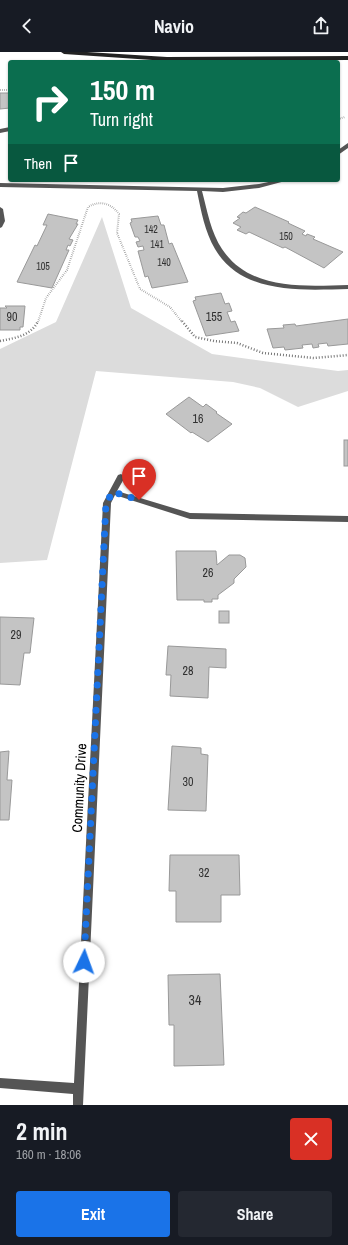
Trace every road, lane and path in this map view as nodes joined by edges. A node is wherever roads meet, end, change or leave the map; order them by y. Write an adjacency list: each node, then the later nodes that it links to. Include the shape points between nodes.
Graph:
1 (64, 52): 2 (street, via 167,59)
2 (348, 58)
3 (345, 118): 4 (path)
4 (340, 119)
5 (348, 145): 6 (street)
6 (340, 151)
7 (122, 182): 10 (street)
8 (277, 182): 11 (street, via 223,190)
9 (0, 185): 10 (street)
10 (122, 188): 11 (street)
11 (199, 189): 14 (street, via 219,250 233,265 251,278 292,288)
12 (0, 208): 13 (street)
13 (0, 226)
14 (348, 287)
15 (0, 341): 16 (path, via 21,337 36,325 46,298 67,270 88,207 93,203 101,203 113,206 119,214 117,233 140,289 170,307 195,336 214,342 237,343 263,353 314,358)
16 (348, 355)
17 (121, 477): 18 (street, Community Drive)
18 (113, 492): 19 (street, via 190,516); 21 (street, Community Drive, via 106,503)
19 (348, 519)
20 (0, 1083): 21 (street)
21 (78, 1089): 22 (street, Community Drive)
22 (78, 1105)

